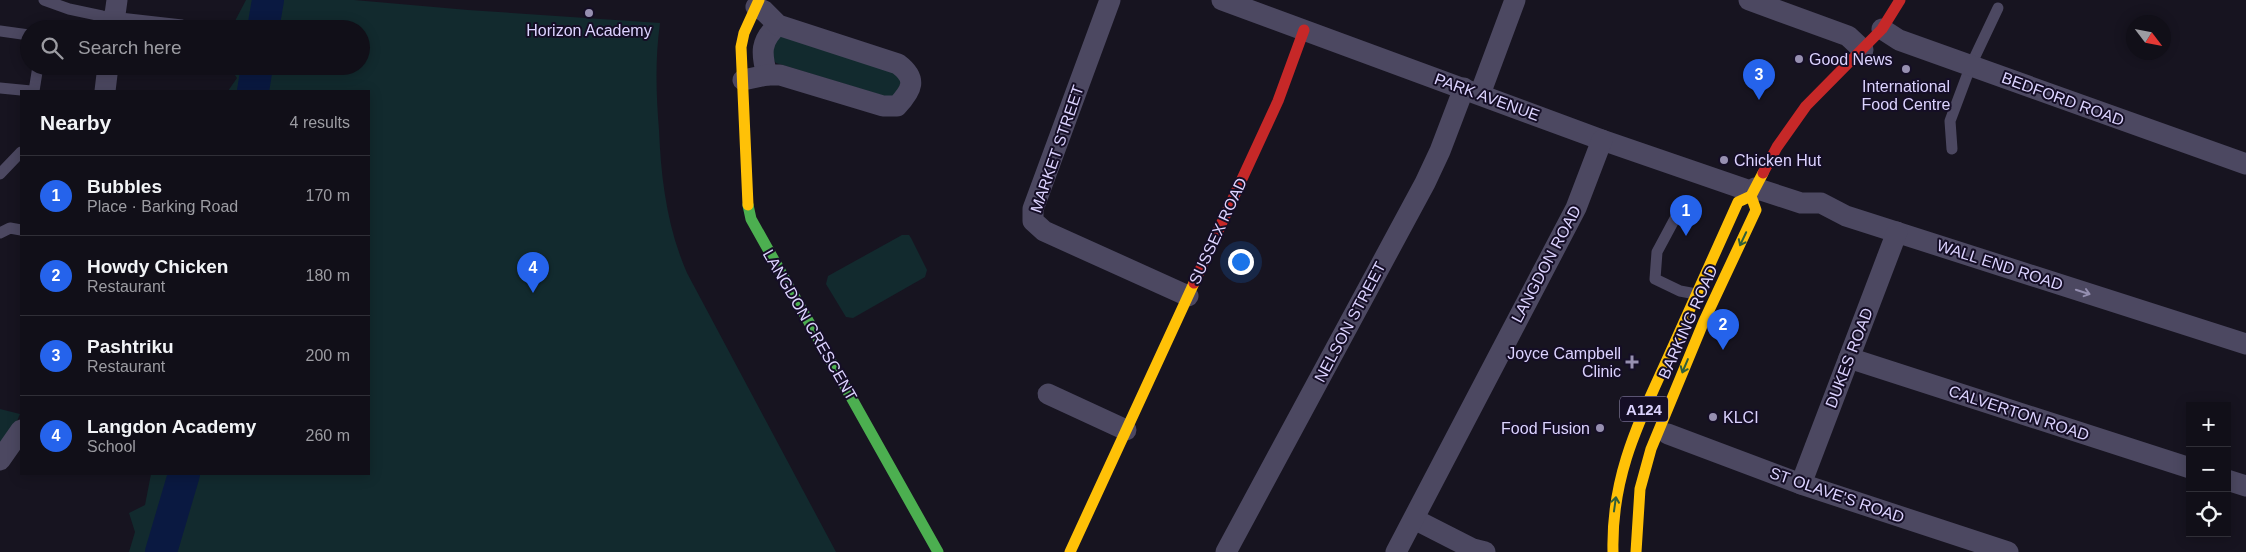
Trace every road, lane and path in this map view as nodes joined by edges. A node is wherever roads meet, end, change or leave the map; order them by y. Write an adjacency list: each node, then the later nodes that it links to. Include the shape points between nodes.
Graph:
1 (44, 0): 9 (lane, via 69,9)
2 (1110, 0): 38 (street, MARKET STREET, via 1033,209 1033,221 1044,231)
3 (1222, 0): 13 (street, PARK AVENUE)
4 (1516, 0): 26 (street, NELSON STREET)
5 (1749, 0): 16 (street, via 1848,36)
6 (1900, 0): 12 (street, BARKING ROAD / A124)
7 (758, 4): 11 (street, LANGDON CRESCENT); 21 (street, LANGDON CRESCENT, via 741,47)
8 (1998, 8): 17 (lane)
9 (116, 9): 10 (lane)
10 (161, 20)
11 (778, 25): 20 (street, via 764,41 763,60); 20 (street, LANGDON CRESCENT, via 898,64 908,72 911,83 907,96 898,106 883,106 780,75)
12 (1882, 28): 16 (street, BARKING ROAD / A124); 17 (street, BEDFORD ROAD, via 1894,38)
13 (1304, 30): 26 (street, PARK AVENUE); 38 (street, SUSSEX ROAD, via 1278,101)
14 (0, 31): 15 (lane)
15 (20, 34)
16 (1863, 50): 32 (street, BARKING ROAD / A124, via 1806,106 1777,147)
17 (1971, 65): 28 (lane, via 1950,121); 30 (street, BEDFORD ROAD)
18 (36, 75): 24 (lane)
19 (107, 75): 25 (street)
20 (767, 75): 21 (street, LANGDON CRESCENT)
21 (744, 80): 52 (street, LANGDON CRESCENT, via 748,202 752,219)
22 (0, 88): 23 (lane)
23 (21, 90)
24 (32, 90)
25 (105, 90)
26 (1472, 91): 27 (street, PARK AVENUE); 54 (street, NELSON STREET)
27 (1602, 140): 32 (street, PARK AVENUE); 51 (street, LANGDON ROAD, via 1576,208)
28 (1952, 149)
29 (20, 153): 31 (lane)
30 (2246, 164)
31 (0, 174)
32 (1753, 192): 35 (street, WALL END ROAD, via 1801,203 1821,203 1846,216); 37 (street, BARKING ROAD / A124, via 1738,202); 45 (street, BARKING ROAD / A124, one-way to 45, via 1756,210 1704,321)
33 (1678, 211): 37 (lane, via 1657,252 1655,279 1680,291)
34 (20, 230): 36 (lane, via 10,228)
35 (1897, 232): 39 (street, WALL END ROAD, one-way to 39); 40 (street, DUKES ROAD)
36 (0, 233)
37 (1696, 294): 42 (street, BARKING ROAD / A124)
38 (1188, 296): 43 (street, SUSSEX ROAD)
39 (2246, 344)
40 (1849, 358): 47 (street, CALVERTON ROAD); 49 (street, DUKES ROAD)
41 (1048, 394): 43 (street)
42 (1638, 422): 45 (lane); 57 (street, BARKING ROAD / A124, one-way to 42, via 1612,525 1618,478)
43 (1126, 430): 53 (street, SUSSEX ROAD)
44 (20, 431): 46 (street)
45 (1663, 432): 49 (street, ST OLAVE'S ROAD); 58 (street, BARKING ROAD / A124, via 1640,489)
46 (0, 460)
47 (2186, 467)
48 (2231, 481): 50 (street)
49 (1801, 484): 59 (street, ST OLAVE'S ROAD)
50 (2246, 486)
51 (1414, 519): 55 (street, LANGDON ROAD); 56 (street)
52 (938, 552)
53 (1070, 552)
54 (1226, 552)
55 (1396, 552)
56 (1485, 552)
57 (1613, 552)
58 (1636, 552)
59 (2008, 552)

